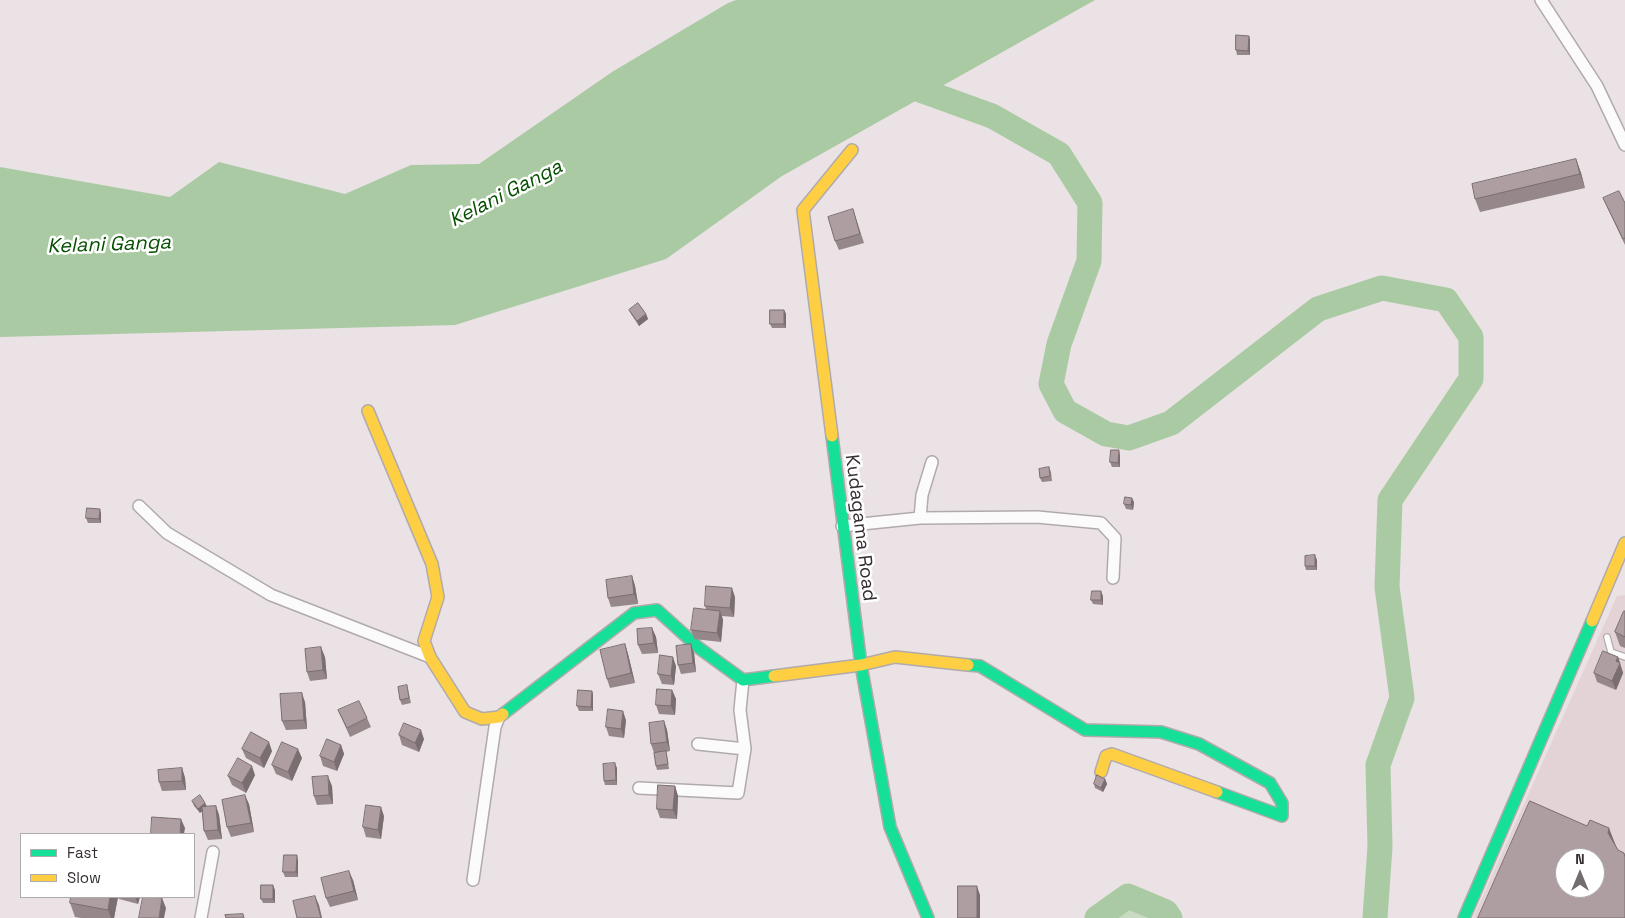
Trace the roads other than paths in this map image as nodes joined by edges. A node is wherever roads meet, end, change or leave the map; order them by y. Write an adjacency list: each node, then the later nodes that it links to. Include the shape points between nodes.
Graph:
1 (1541, 0): 2 (street, via 1597,86)
2 (1625, 145)
3 (852, 150): 8 (street, Kudagama Road, via 803,210)
4 (368, 411): 12 (street, via 432,564 438,597 424,641)
5 (932, 462): 7 (street, via 922,495)
6 (139, 506): 12 (street, via 167,532 272,595)
7 (920, 518): 8 (street); 10 (street, via 1037,517 1101,523 1115,538)
8 (842, 526): 14 (street, Kudagama Road)
9 (1625, 543): 25 (street)
10 (1113, 578)
11 (1607, 637): 13 (lane, via 1611,652)
12 (430, 657): 16 (street, via 465,712 482,719)
13 (1625, 657)
14 (860, 665): 15 (street); 19 (street, via 895,657 980,666 1085,730 1161,732 1199,744 1270,783 1282,803 1282,816 1112,754 1106,756); 24 (street, Kudagama Road, via 890,827)
15 (743, 680): 16 (street, via 699,648 657,610 643,610 634,613); 18 (street, via 740,710)
16 (499, 717): 22 (street)
17 (698, 744): 18 (street)
18 (744, 749): 20 (street, via 738,793)
19 (1101, 772)
20 (639, 788)
21 (213, 852): 23 (street)
22 (473, 880)
23 (201, 918)
24 (928, 918)
25 (1464, 918)

